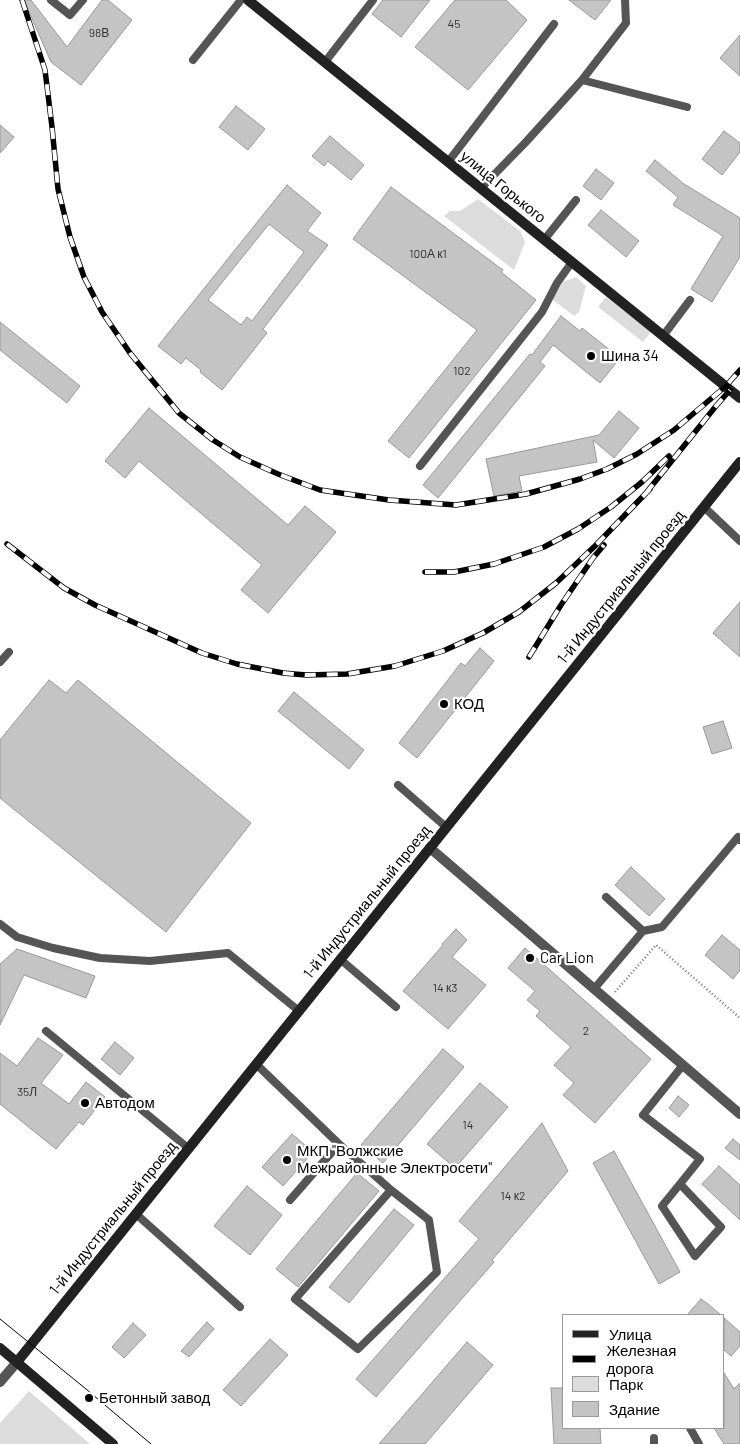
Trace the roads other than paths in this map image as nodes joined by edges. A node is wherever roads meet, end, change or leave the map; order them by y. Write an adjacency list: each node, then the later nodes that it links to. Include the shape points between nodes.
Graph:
1 (51, 0): 2 (lane, via 70,15)
2 (83, 0)
3 (241, 0): 8 (lane)
4 (373, 0): 9 (lane)
5 (625, 0): 10 (lane, via 626,23)
6 (252, 2): 9 (street, улица Горького)
7 (554, 24): 12 (lane)
8 (193, 60)
9 (325, 62): 12 (street, улица Горького)
10 (582, 80): 11 (lane); 13 (lane)
11 (687, 107)
12 (448, 162): 13 (street, улица Горького)
13 (481, 188): 15 (street, улица Горького)
14 (576, 200): 15 (lane)
15 (544, 240): 16 (street, улица Горького)
16 (572, 262): 18 (street, улица Горького); 21 (lane, via 542,312)
17 (690, 300): 18 (lane)
18 (663, 336): 19 (street, улица Горького)
19 (740, 398)
20 (740, 462): 22 (street, 1-й Индустриальный проезд)
21 (420, 466)
22 (704, 507): 23 (lane); 27 (street, 1-й Индустриальный проезд)
23 (740, 541)
24 (9, 652): 25 (lane)
25 (0, 662)
26 (398, 785): 27 (lane)
27 (446, 827): 29 (street, 1-й Индустриальный проезд)
28 (739, 837): 32 (lane, via 662,927)
29 (430, 848): 33 (street, 1-й Индустриальный проезд); 34 (street)
30 (606, 897): 32 (lane)
31 (0, 924): 36 (lane, via 17,937 100,958 150,961 228,953)
32 (643, 931): 34 (lane)
33 (340, 959): 35 (lane); 36 (street, 1-й Индустриальный проезд)
34 (594, 989): 39 (street)
35 (396, 1007)
36 (299, 1011): 38 (street, 1-й Индустриальный проезд)
37 (46, 1031): 42 (lane)
38 (256, 1064): 41 (lane); 42 (street, 1-й Индустриальный проезд)
39 (683, 1065): 40 (street); 43 (lane, via 643,1115 700,1159)
40 (740, 1114)
41 (339, 1144): 44 (lane); 45 (lane)
42 (188, 1148): 46 (street, 1-й Индустриальный проезд)
43 (680, 1184): 43 (lane, via 721,1228 695,1256 662,1206)
44 (390, 1190): 44 (lane, via 429,1220 437,1272 358,1349 295,1299)
45 (290, 1200)
46 (136, 1214): 47 (lane); 49 (street, 1-й Индустриальный проезд)
47 (240, 1307)
48 (0, 1348): 49 (street)
49 (17, 1362): 50 (street); 52 (street)
50 (0, 1382)
51 (691, 1429): 53 (lane)
52 (113, 1444)
53 (699, 1444)

